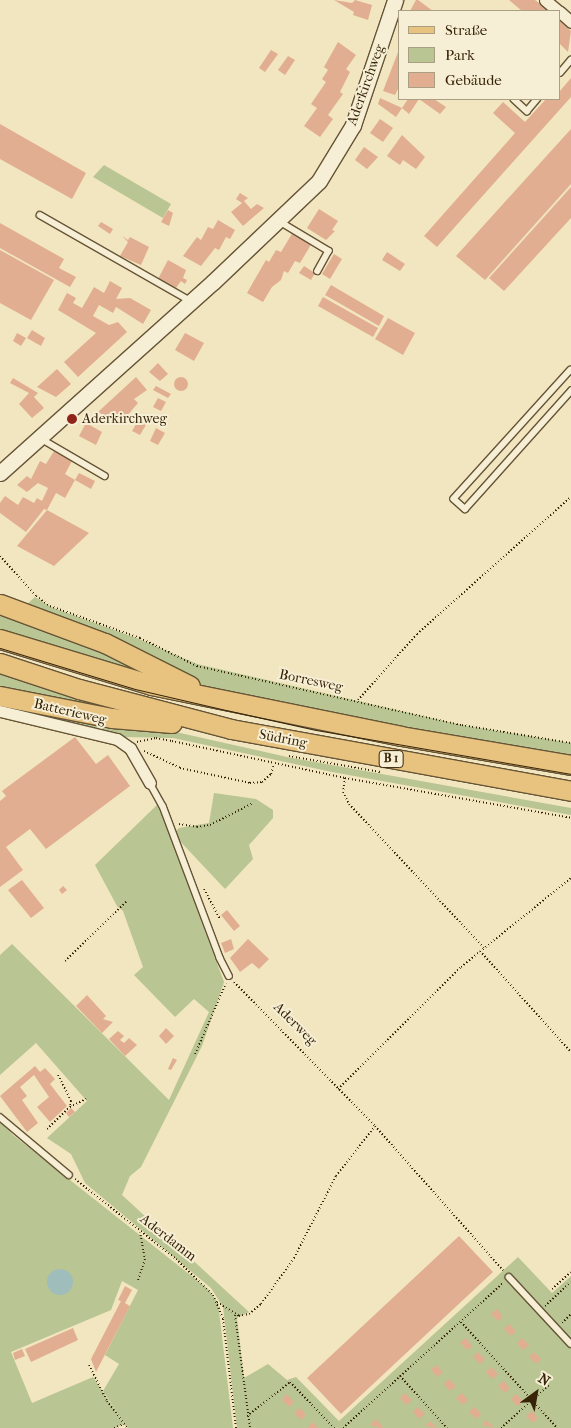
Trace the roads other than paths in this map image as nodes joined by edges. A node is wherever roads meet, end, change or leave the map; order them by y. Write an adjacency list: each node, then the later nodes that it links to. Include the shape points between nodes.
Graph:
1 (395, 0): 11 (street, Aderkirchweg, via 353,125 319,180)
2 (545, 0): 3 (street)
3 (557, 10)
4 (561, 14): 5 (street)
5 (571, 22)
6 (571, 60): 7 (lane)
7 (561, 72)
8 (515, 100): 9 (lane, via 527,111)
9 (537, 100)
10 (40, 215): 13 (lane)
11 (279, 221): 12 (lane, via 330,251); 13 (street, Aderkirchweg)
12 (318, 271)
13 (191, 301): 16 (street, Aderkirchweg)
14 (571, 370): 15 (lane, via 454,499 465,509)
15 (571, 391)
16 (40, 438): 17 (street, Aderkirchweg); 18 (lane)
17 (0, 473)
18 (105, 476)
19 (0, 604): 23 (main road, via 105,643)
20 (0, 639): 23 (main road, Südring / B 1, via 95,670)
21 (0, 663): 25 (main road, Südring / B 1, via 87,691)
22 (0, 696): 25 (main road, via 112,718)
23 (213, 698): 26 (main road, Südring / B 1)
24 (0, 711): 27 (street, Batterieweg, via 106,735 130,748)
25 (231, 729): 28 (main road, Südring / B 1)
26 (571, 765)
27 (150, 784): 29 (lane, via 169,822)
28 (571, 791)
29 (229, 976)
30 (0, 1117): 31 (lane)
31 (69, 1175)
32 (509, 1277): 33 (lane)
33 (571, 1344)

